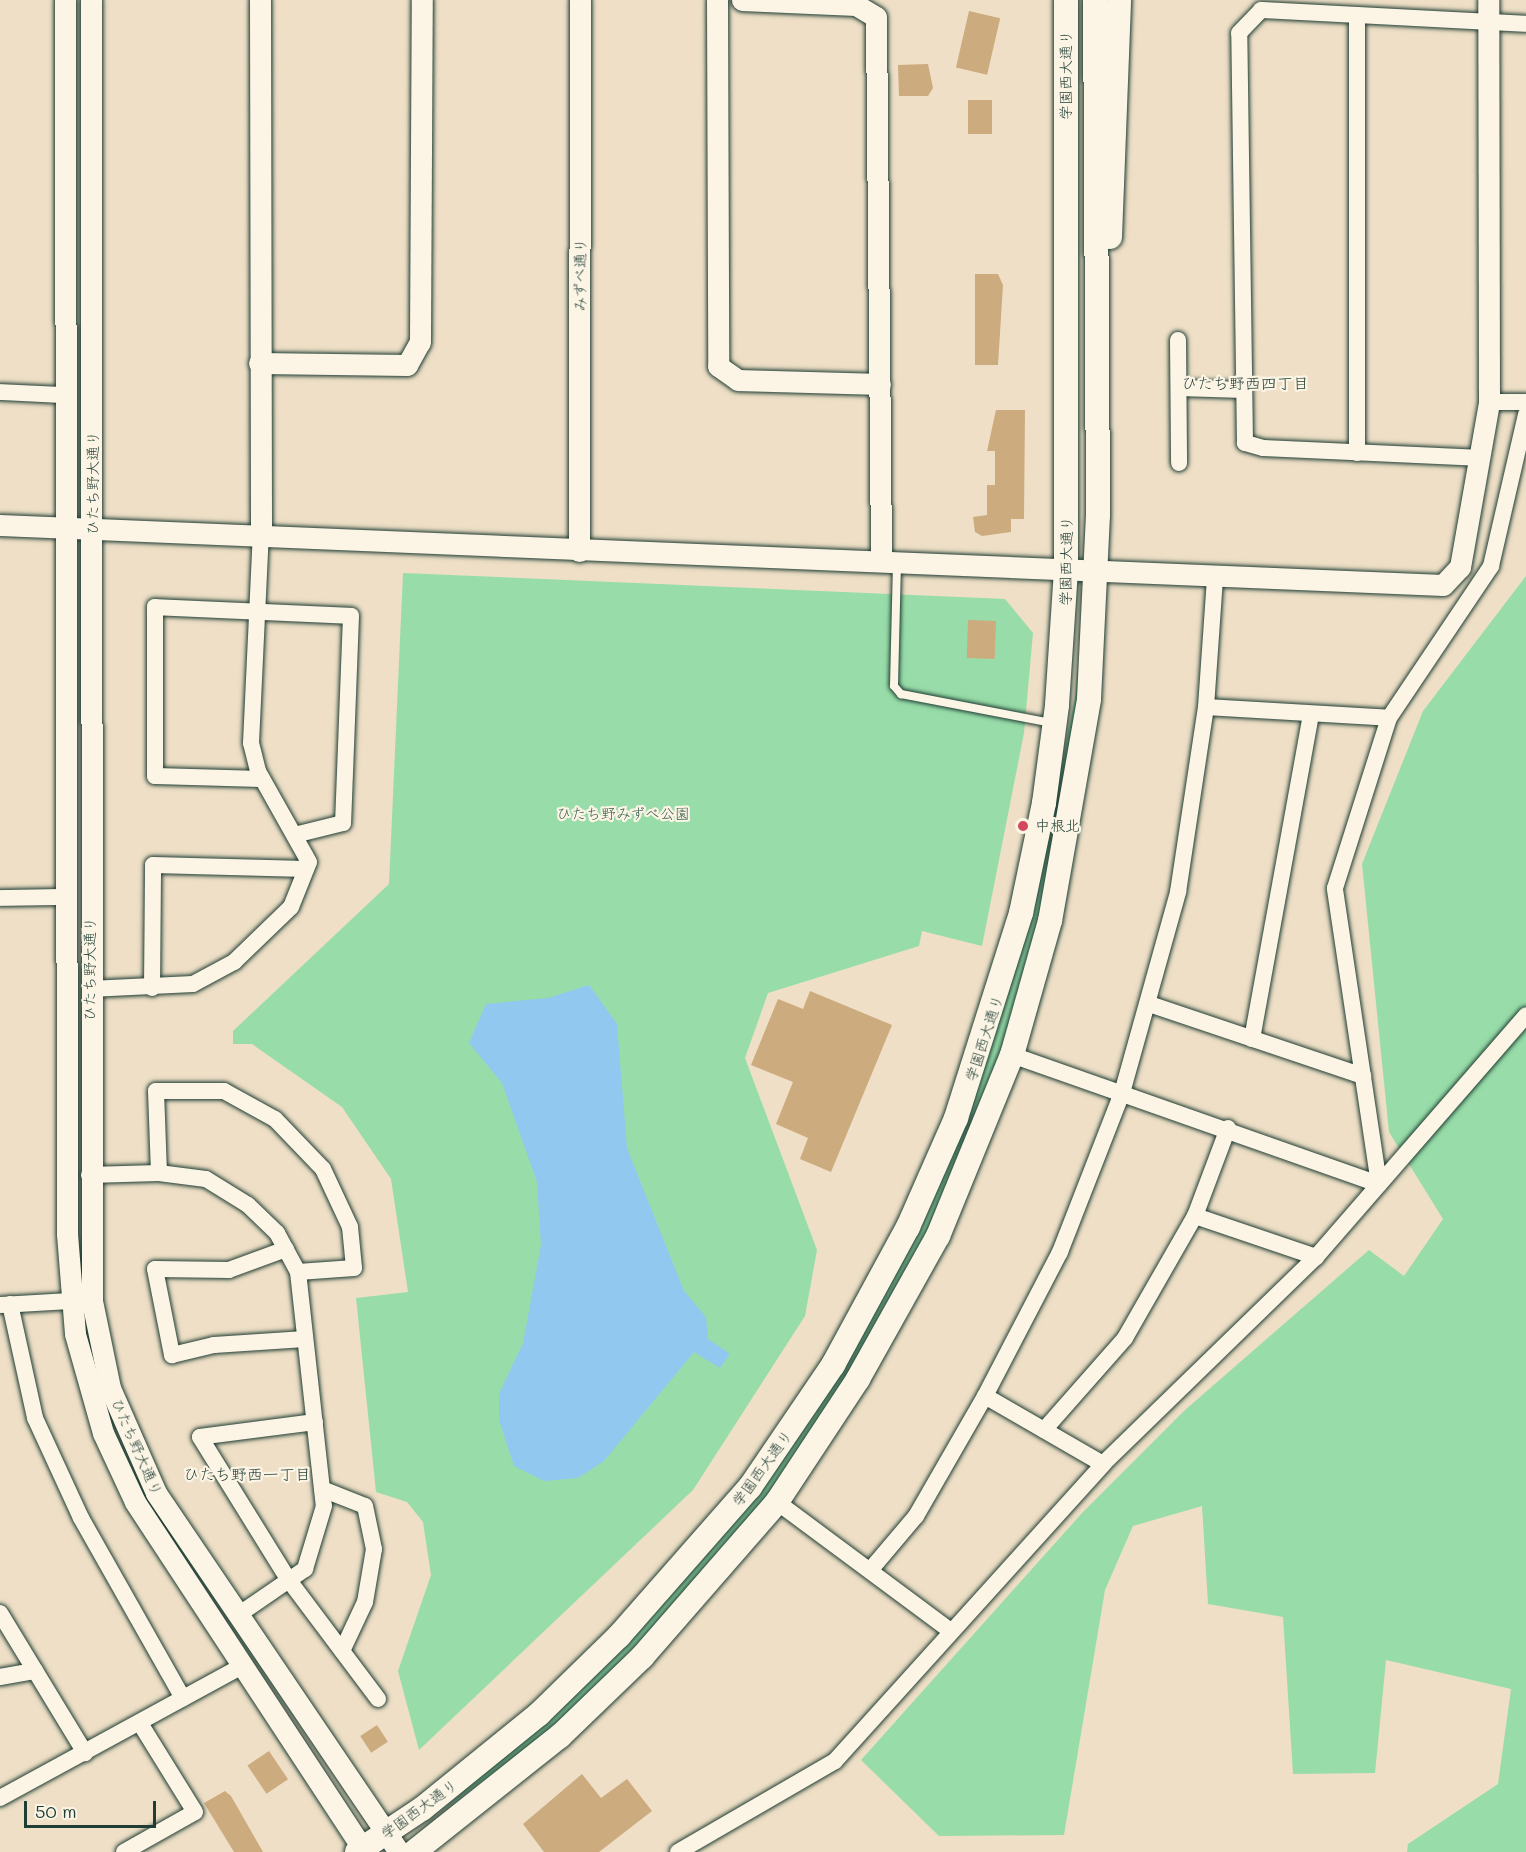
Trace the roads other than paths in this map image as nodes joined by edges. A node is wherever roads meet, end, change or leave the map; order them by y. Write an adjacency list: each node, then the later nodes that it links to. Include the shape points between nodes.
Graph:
1 (65, 0): 24 (street, ひたち野大通り)
2 (91, 0): 33 (street, ひたち野大通り)
3 (260, 0): 18 (street)
4 (422, 0): 18 (street, via 420,342 407,365)
5 (580, 0): 35 (street, みずべ通り)
6 (717, 0): 20 (street, via 718,366 738,380)
7 (742, 0): 20 (street, via 856,5 876,17)
8 (1049, 0): 19 (main road, via 1050,246)
9 (1066, 0): 19 (main road, 学園西大通り)
10 (1095, 0): 16 (main road, 学園西大通り)
11 (1119, 0): 16 (main road, via 1117,148 1110,241)
12 (1488, 0): 14 (street)
13 (1357, 15): 14 (street); 22 (street, via 1261,10 1239,33); 28 (street)
14 (1488, 23): 15 (street); 25 (street)
15 (1526, 24)
16 (1097, 303): 38 (main road, 学園西大通り)
17 (1178, 340): 21 (street)
18 (259, 363): 34 (street)
19 (1066, 367): 37 (main road, 学園西大通り)
20 (880, 384): 36 (street)
21 (1179, 388): 22 (street); 30 (street)
22 (1244, 390): 28 (street, via 1245,443)
23 (0, 392): 24 (street)
24 (64, 394): 32 (street, ひたち野大通り)
25 (1489, 402): 26 (street); 29 (street)
26 (1526, 402)
27 (1526, 414): 43 (street, via 1491,566)
28 (1357, 453): 29 (street)
29 (1482, 458): 39 (street, via 1460,567 1443,585)
30 (1179, 463)
31 (0, 525): 32 (street)
32 (64, 528): 33 (street); 48 (street, ひたち野大通り)
33 (94, 529): 34 (street); 51 (street, ひたち野大通り)
34 (261, 534): 35 (street); 40 (street)
35 (579, 551): 36 (street)
36 (889, 562): 37 (street); 44 (lane, via 894,686 901,694)
37 (1066, 571): 38 (street); 44 (main road, 学園西大通り)
38 (1096, 572): 39 (street); 55 (main road, 学園西大通り, via 1089,699 1074,806)
39 (1215, 578): 41 (street)
40 (257, 611): 45 (street, via 251,744); 45 (street, via 155,607 155,776); 46 (street, via 351,616 343,823)
41 (1206, 707): 42 (street); 52 (street, via 1178,892)
42 (1311, 714): 43 (street); 54 (street)
43 (1389, 718): 56 (street, via 1335,888)
44 (1055, 724): 89 (main road, 学園西大通り, via 1021,913 984,1044 908,1227 833,1365 750,1487 619,1636 539,1714)
45 (262, 778): 46 (street)
46 (294, 835): 47 (street, via 309,862)
47 (306, 869): 50 (street, via 291,907 234,962 193,984); 50 (street, via 153,865)
48 (67, 897): 49 (street); 66 (street, ひたち野大通り)
49 (0, 898)
50 (152, 988): 51 (street)
51 (90, 989): 60 (street, ひたち野大通り)
52 (1149, 1004): 54 (street); 57 (street)
53 (1526, 1015): 61 (street)
54 (1252, 1039): 56 (street)
55 (1012, 1055): 57 (street); 74 (main road, 学園西大通り, via 938,1236 858,1379)
56 (1363, 1076): 61 (street)
57 (1122, 1093): 58 (street); 69 (street, via 1060,1252)
58 (1228, 1128): 61 (street); 62 (street)
59 (159, 1173): 60 (street); 63 (street, via 206,1179 249,1205); 65 (street, via 156,1090 224,1091 276,1119 323,1169 351,1227 354,1268)
60 (89, 1175): 78 (street, ひたち野大通り, via 92,1301 110,1388 156,1493)
61 (1379, 1184): 64 (street)
62 (1195, 1216): 64 (street); 71 (street, via 1125,1338)
63 (286, 1249): 65 (street); 68 (street, via 229,1270 155,1269 172,1355 214,1345)
64 (1316, 1257): 72 (street)
65 (298, 1272): 68 (street)
66 (70, 1301): 67 (street); 81 (street, ひたち野大通り, via 81,1367 117,1466)
67 (5, 1304): 84 (street, via 35,1418 81,1518)
68 (306, 1339): 70 (street)
69 (985, 1396): 71 (street); 75 (street, via 916,1516)
70 (315, 1422): 73 (street); 76 (street, via 200,1437)
71 (1044, 1430): 72 (street)
72 (1103, 1464): 79 (street)
73 (322, 1489): 76 (street, via 324,1506 305,1569); 80 (street, via 365,1506 374,1549 365,1602)
74 (777, 1502): 75 (street); 92 (main road, 学園西大通り, via 642,1657 560,1736)
75 (872, 1568): 79 (street)
76 (288, 1579): 78 (street); 80 (street)
77 (0, 1613): 82 (street)
78 (238, 1615): 89 (street, ひたち野大通り)
79 (951, 1631): 93 (street, via 835,1761)
80 (342, 1651): 85 (street)
81 (242, 1666): 84 (street); 90 (street, ひたち野大通り)
82 (35, 1671): 83 (street); 87 (street)
83 (0, 1677)
84 (183, 1698): 86 (street)
85 (378, 1699)
86 (141, 1725): 87 (street); 91 (street, via 195,1812)
87 (85, 1753): 88 (street)
88 (0, 1798)
89 (393, 1842): 90 (main road, 学園西大通り)
90 (362, 1851)
91 (124, 1852)
92 (414, 1852)
93 (678, 1852)

